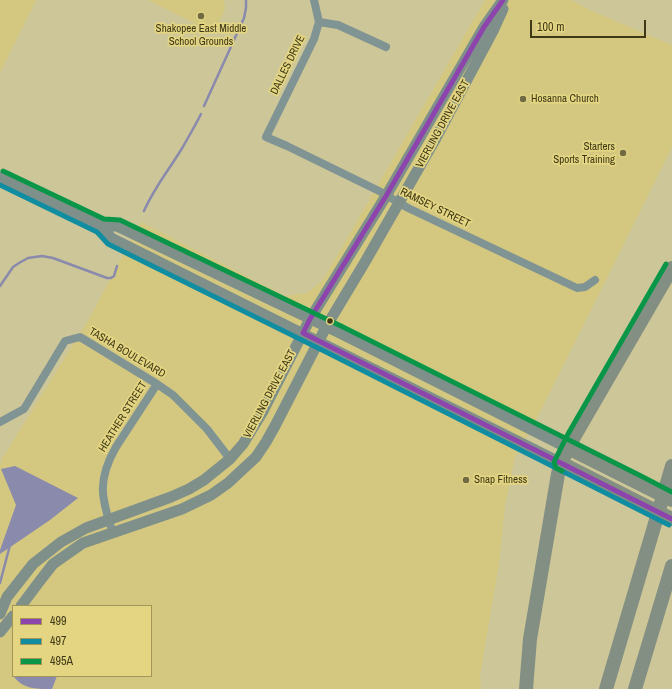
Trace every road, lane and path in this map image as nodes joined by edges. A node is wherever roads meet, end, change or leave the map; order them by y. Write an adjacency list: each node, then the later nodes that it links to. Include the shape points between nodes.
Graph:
1 (314, 0): 4 (street)
2 (503, 0): 8 (street, VIERLING DRIVE EAST, via 484,27)
3 (507, 0): 9 (street, VIERLING DRIVE EAST, via 493,31)
4 (319, 22): 5 (street, via 338,25); 6 (street, DALLES DRIVE, via 314,39)
5 (386, 47)
6 (266, 137): 8 (street, RAMSEY STREET)
7 (0, 177): 10 (street)
8 (386, 196): 9 (street, RAMSEY STREET); 13 (street, VIERLING DRIVE EAST)
9 (399, 203): 12 (street, RAMSEY STREET, via 577,288 585,287); 14 (street, VIERLING DRIVE EAST)
10 (102, 226): 13 (street, via 117,226); 15 (street, via 111,238)
11 (672, 268): 20 (highway)
12 (595, 280)
13 (310, 319): 14 (street); 15 (street, VIERLING DRIVE EAST)
14 (326, 327): 16 (street, VIERLING DRIVE EAST); 20 (street)
15 (302, 333): 16 (street); 19 (street, VIERLING DRIVE EAST)
16 (318, 341): 22 (street); 24 (street, VIERLING DRIVE EAST, via 275,426 256,457)
17 (157, 384): 18 (street, TASHA BOULEVARD, via 80,338 65,341 24,409); 21 (street, TASHA BOULEVARD, via 173,395 207,429); 27 (street, HEATHER STREET, via 109,458 102,488)
18 (0, 422)
19 (256, 425): 21 (street, VIERLING DRIVE EAST); 24 (street, via 242,461)
20 (568, 448): 22 (highway); 25 (highway)
21 (230, 459): 27 (street, VIERLING DRIVE EAST, via 189,489)
22 (561, 463): 26 (highway); 34 (highway, via 530,638)
23 (672, 466): 35 (highway)
24 (244, 469): 28 (street, VIERLING DRIVE EAST, via 211,495 194,504)
25 (672, 500)
26 (672, 519)
27 (108, 520): 28 (street, HEATHER STREET); 31 (street, VIERLING DRIVE EAST, via 86,528 61,542 33,564 7,597)
28 (113, 533): 30 (street, VIERLING DRIVE EAST, via 83,543 54,564)
29 (672, 566): 36 (highway)
30 (22, 605)
31 (0, 614)
32 (12, 617): 33 (street)
33 (0, 632)
34 (526, 689)
35 (606, 689)
36 (635, 689)

